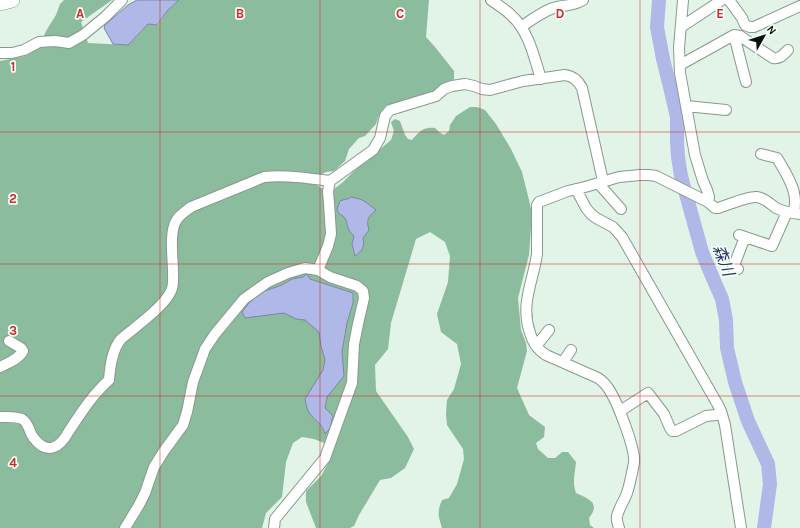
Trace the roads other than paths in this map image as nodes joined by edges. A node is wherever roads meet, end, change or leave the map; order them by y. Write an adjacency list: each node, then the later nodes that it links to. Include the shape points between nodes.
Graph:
1 (12, 0): 8 (highway)
2 (122, 0): 14 (street, via 83,35 69,43 39,42 24,50)
3 (491, 0): 10 (street)
4 (583, 0): 10 (street, via 547,10)
5 (683, 0): 11 (street)
6 (722, 0): 11 (street)
7 (729, 0): 9 (street, via 745,25 750,27)
8 (0, 3)
9 (800, 6)
10 (521, 26): 16 (street, via 532,48)
11 (681, 27): 15 (street, via 678,48)
12 (734, 35): 13 (street, via 740,36 776,59); 15 (street); 17 (street)
13 (788, 50)
14 (0, 53)
15 (680, 65): 18 (street)
16 (541, 79): 21 (street, via 490,90 465,84 452,86 436,96 390,110 385,116 380,138 373,150); 22 (street, via 569,76 575,78 582,88)
17 (746, 82)
18 (686, 106): 19 (street); 24 (street, via 695,155 709,197)
19 (726, 110)
20 (761, 154): 26 (street, via 777,158 792,184)
21 (330, 181): 28 (street, via 328,191 331,234); 37 (street, via 290,176 264,177 191,207 176,221 172,232 172,289 159,306 117,344 109,380 94,396 62,441 55,448 48,448 33,438 24,420)
22 (601, 182): 23 (street); 24 (street, via 649,174); 25 (street)
23 (576, 189): 31 (street, via 539,202 537,205 537,254 526,304 528,328); 36 (street, via 591,214 613,227 622,237)
24 (705, 201): 26 (street, via 718,208 757,197 784,212)
25 (621, 208)
26 (794, 213): 27 (street, via 772,246 742,236 733,268)
27 (738, 269)
28 (318, 270): 38 (street, via 305,268 268,282 244,299 215,334 205,349 193,382 183,425 154,467 145,493); 39 (street, via 330,277 358,286 362,291 364,298 354,344 352,383 325,458 275,519)
29 (549, 330): 31 (street)
30 (9, 341): 34 (street, via 23,351 21,355)
31 (536, 346): 33 (street, via 546,355)
32 (570, 350): 33 (street)
33 (563, 362): 35 (street, via 602,381 610,390)
34 (0, 368)
35 (620, 411): 36 (street, via 648,393 664,414 672,431); 40 (street, via 635,457 627,492 617,517)
36 (721, 411): 41 (street)
37 (0, 417)
38 (125, 528)
39 (274, 528)
40 (619, 528)
41 (741, 528)

